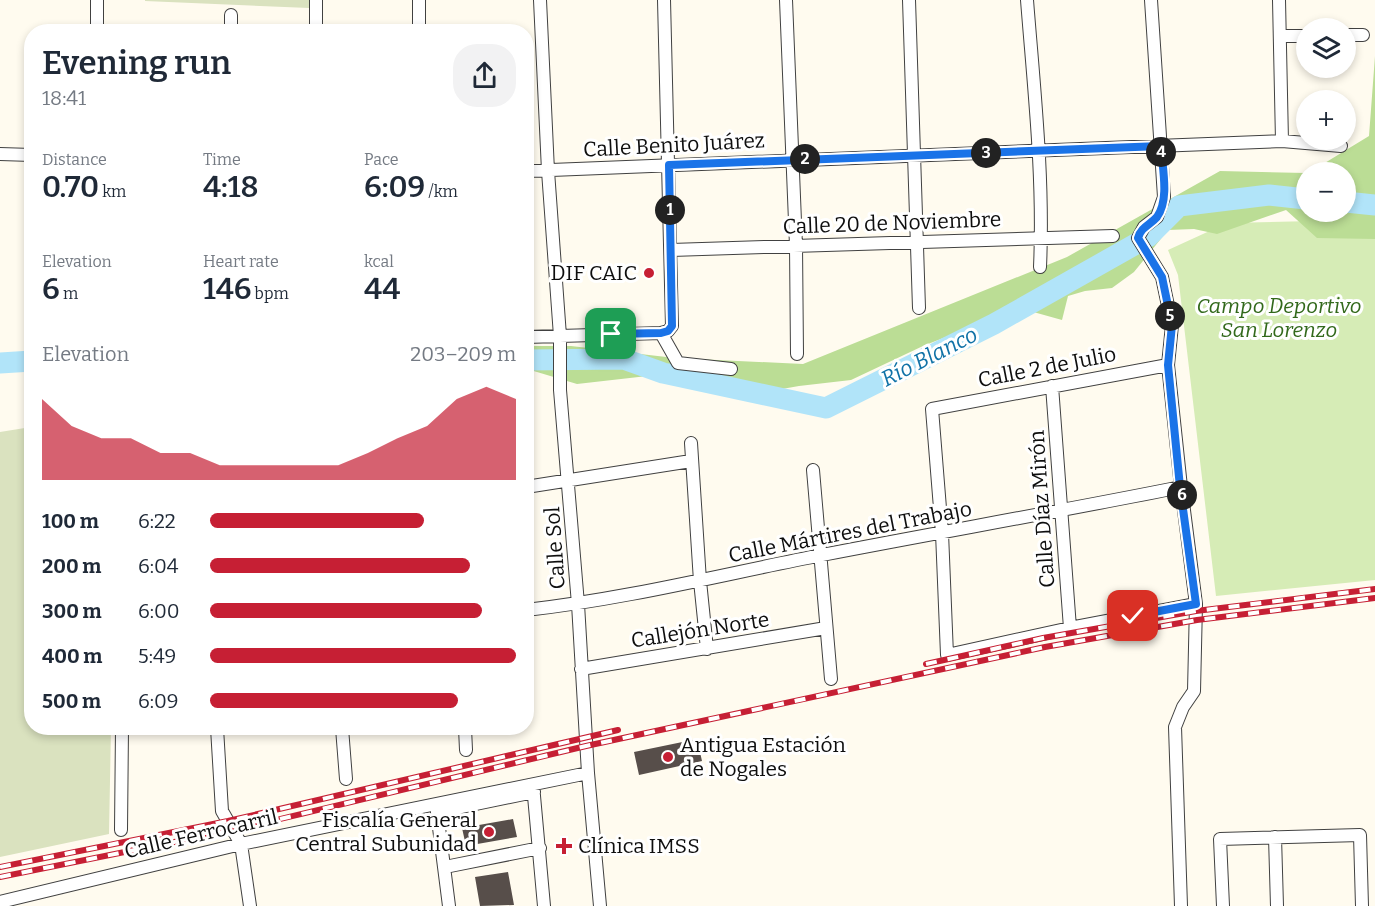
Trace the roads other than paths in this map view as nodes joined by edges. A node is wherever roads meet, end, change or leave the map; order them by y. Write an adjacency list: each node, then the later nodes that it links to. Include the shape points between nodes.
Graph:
1 (97, 0): 12 (street)
2 (316, 0): 14 (street)
3 (419, 0): 15 (street)
4 (540, 0): 31 (street, Calle Sol)
5 (664, 0): 29 (street)
6 (786, 0): 28 (street)
7 (909, 0): 27 (street)
8 (1027, 0): 24 (street)
9 (1151, 0): 23 (street)
10 (1280, 0): 18 (street)
11 (231, 15): 13 (street)
12 (97, 24)
13 (231, 24)
14 (316, 24)
15 (419, 24)
16 (1356, 35): 17 (street)
17 (1364, 35)
18 (1280, 36): 19 (street); 20 (street)
19 (1296, 36)
20 (1282, 141): 21 (street, Calle Benito Juárez); 23 (street, Calle Benito Juárez)
21 (1296, 142)
22 (0, 145): 25 (street)
23 (1161, 146): 24 (street, Calle Benito Juárez); 43 (street, via 1164,197 1157,217 1138,238 1162,277 1172,325)
24 (1038, 151): 27 (street, Calle Benito Juárez); 33 (street)
25 (0, 155): 26 (street)
26 (24, 155)
27 (915, 155): 28 (street, Calle Benito Juárez); 34 (street)
28 (793, 159): 29 (street, Calle Benito Juárez); 35 (street)
29 (669, 165): 31 (street, Calle Benito Juárez); 36 (street)
30 (534, 171): 31 (street, Calle Benito Juárez)
31 (548, 171): 41 (street, Calle Sol)
32 (1113, 236): 33 (street, Calle 20 de Noviembre)
33 (1042, 238): 34 (street, Calle 20 de Noviembre); 37 (street)
34 (917, 242): 35 (street, Calle 20 de Noviembre); 38 (street)
35 (796, 246): 36 (street, Calle 20 de Noviembre); 42 (street)
36 (671, 250): 39 (street, via 672,326)
37 (1040, 267)
38 (919, 308)
39 (665, 332): 41 (street); 44 (street, via 678,363)
40 (534, 338): 41 (street)
41 (560, 341): 49 (street, Calle Sol, via 560,390)
42 (797, 354)
43 (1168, 365): 45 (street, Calle 2 de Julio); 51 (street)
44 (731, 369)
45 (1052, 386): 52 (street, Calle Díaz Mirón); 53 (street, Calle 2 de Julio, via 932,409)
46 (691, 443): 47 (street)
47 (691, 461): 49 (street); 55 (street)
48 (813, 470): 54 (street)
49 (569, 482): 50 (street); 56 (street, Calle Sol)
50 (534, 486)
51 (1180, 487): 52 (street, Calle Mártires del Trabajo); 57 (street)
52 (1062, 511): 53 (street, Calle Mártires del Trabajo); 60 (street, Calle Díaz Mirón)
53 (942, 533): 54 (street, Calle Mártires del Trabajo); 60 (street, via 947,655)
54 (822, 555): 55 (street, Calle Mártires del Trabajo); 59 (street)
55 (700, 581): 56 (street, Calle Mártires del Trabajo); 61 (street)
56 (578, 604): 58 (street, Calle Mártires del Trabajo); 62 (street, Calle Sol)
57 (1196, 604): 60 (street); 82 (street, via 1194,691 1175,727)
58 (534, 609)
59 (826, 628): 61 (street, Callejón Norte); 63 (street)
60 (1070, 628)
61 (707, 649): 62 (street, Callejón Norte)
62 (581, 669): 69 (street, Calle Sol)
63 (831, 680)
64 (122, 735): 72 (street)
65 (217, 735): 74 (street, via 222,811)
66 (343, 735): 70 (street)
67 (465, 735): 68 (street)
68 (466, 750)
69 (588, 773): 71 (street, Calle Ferrocarril); 81 (street, Calle Sol)
70 (346, 779)
71 (533, 788): 74 (street, Calle Ferrocarril); 75 (street); 76 (street, via 437,812)
72 (121, 830)
73 (1275, 837): 83 (street, via 1220,839); 84 (street); 85 (street, via 1360,835)
74 (242, 844): 77 (street, Calle Ferrocarril); 78 (street)
75 (540, 848): 76 (street); 80 (street)
76 (445, 867): 79 (street)
77 (0, 902)
78 (250, 906)
79 (448, 906)
80 (544, 906)
81 (600, 906)
82 (1181, 906)
83 (1223, 906)
84 (1277, 906)
85 (1362, 906)

